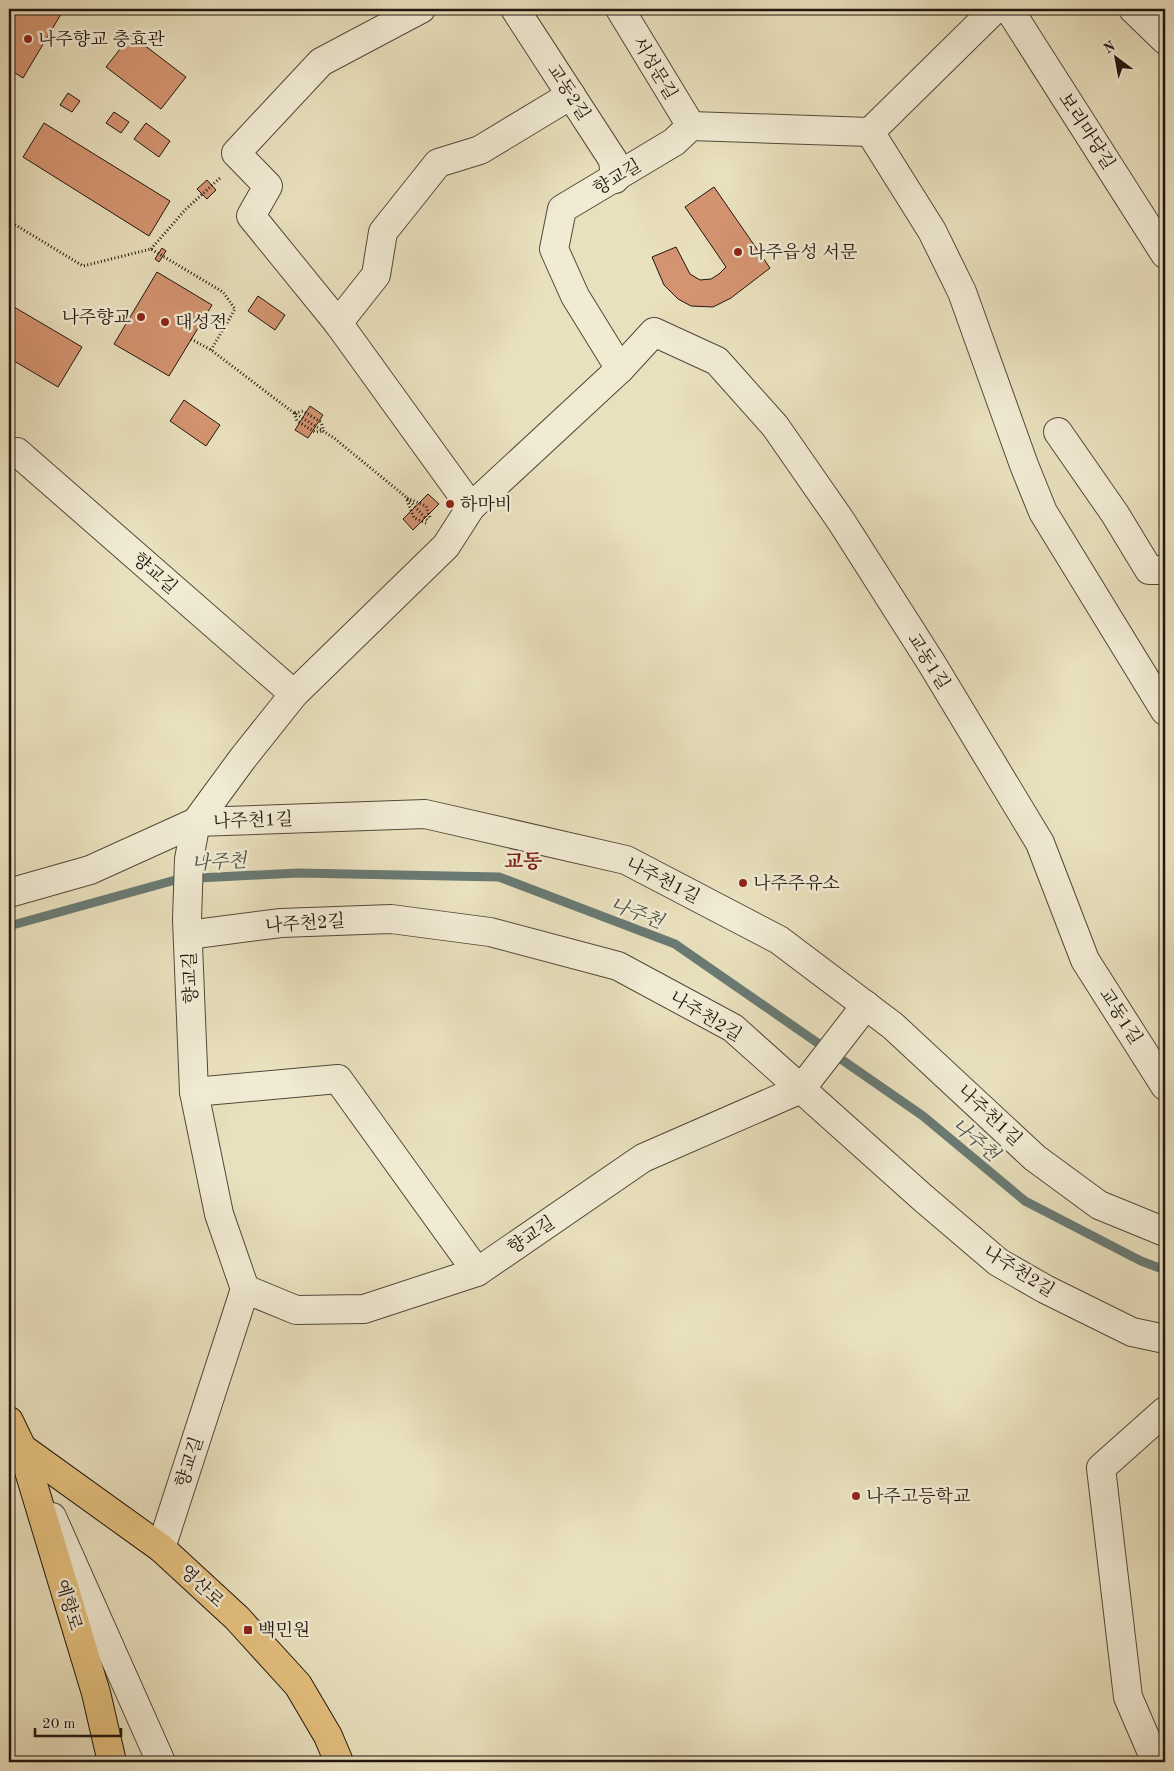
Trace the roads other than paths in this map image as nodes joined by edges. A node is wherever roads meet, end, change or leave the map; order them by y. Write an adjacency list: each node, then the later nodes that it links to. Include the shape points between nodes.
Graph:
1 (422, 9): 13 (street, via 321,62 236,153 268,186 251,216)
2 (516, 9): 8 (street, 교동2길)
3 (620, 9): 9 (street, 서성문길)
4 (995, 9): 10 (street)
5 (1009, 9): 12 (street, 보리마당길)
6 (1133, 9): 7 (street)
7 (1165, 40)
8 (570, 95): 11 (street, 교동2길, via 612,160); 13 (street, via 480,150 438,164 382,232 376,275)
9 (691, 126): 10 (street); 11 (street, 향교길, via 674,142)
10 (870, 132): 20 (street, via 932,231 962,292 1043,512)
11 (615, 179): 14 (street, 향교길, via 562,209 554,249 575,296)
12 (1165, 254)
13 (338, 323): 17 (street)
14 (620, 369): 17 (street, 향교길); 25 (street, 교동1길, via 654,332 717,362 775,426 841,521 916,639 1040,843 1085,960)
15 (1058, 432): 18 (street, via 1149,570)
16 (17, 452): 19 (street, 향교길)
17 (472, 507): 19 (street, 향교길, via 446,546)
18 (1165, 570)
19 (294, 694): 21 (street, 향교길)
20 (1165, 711)
21 (196, 822): 22 (street, 나주천1길, via 90,870); 23 (street, 향교길, via 189,859); 24 (street, 나주천1길, via 426,814 626,860 779,940)
22 (9, 893)
23 (188, 928): 26 (street, 나주천2길, via 390,919 490,932 618,966 733,1028); 27 (street, 향교길)
24 (866, 1005): 26 (street); 28 (street, 나주천1길, via 893,1026 1035,1158 1099,1205)
25 (1165, 1086)
26 (801, 1089): 29 (street, 향교길, via 643,1158); 31 (street, 나주천2길, via 998,1262 1044,1290 1132,1332)
27 (194, 1092): 29 (street, via 338,1079); 30 (street, 향교길, via 219,1214)
28 (1165, 1232)
29 (477, 1272): 30 (street, 향교길, via 364,1309 296,1310)
30 (245, 1289): 35 (street, 향교길)
31 (1165, 1339)
32 (1165, 1411): 39 (street, via 1101,1468 1128,1697)
33 (9, 1421): 34 (main road, 영산로)
34 (22, 1448): 35 (main road, 영산로); 36 (main road, 예향로, via 96,1693); 37 (street, 영산로)
35 (161, 1548): 38 (main road, 영산로, via 237,1618 298,1685)
36 (112, 1762)
37 (161, 1762)
38 (340, 1762)
39 (1156, 1762)

